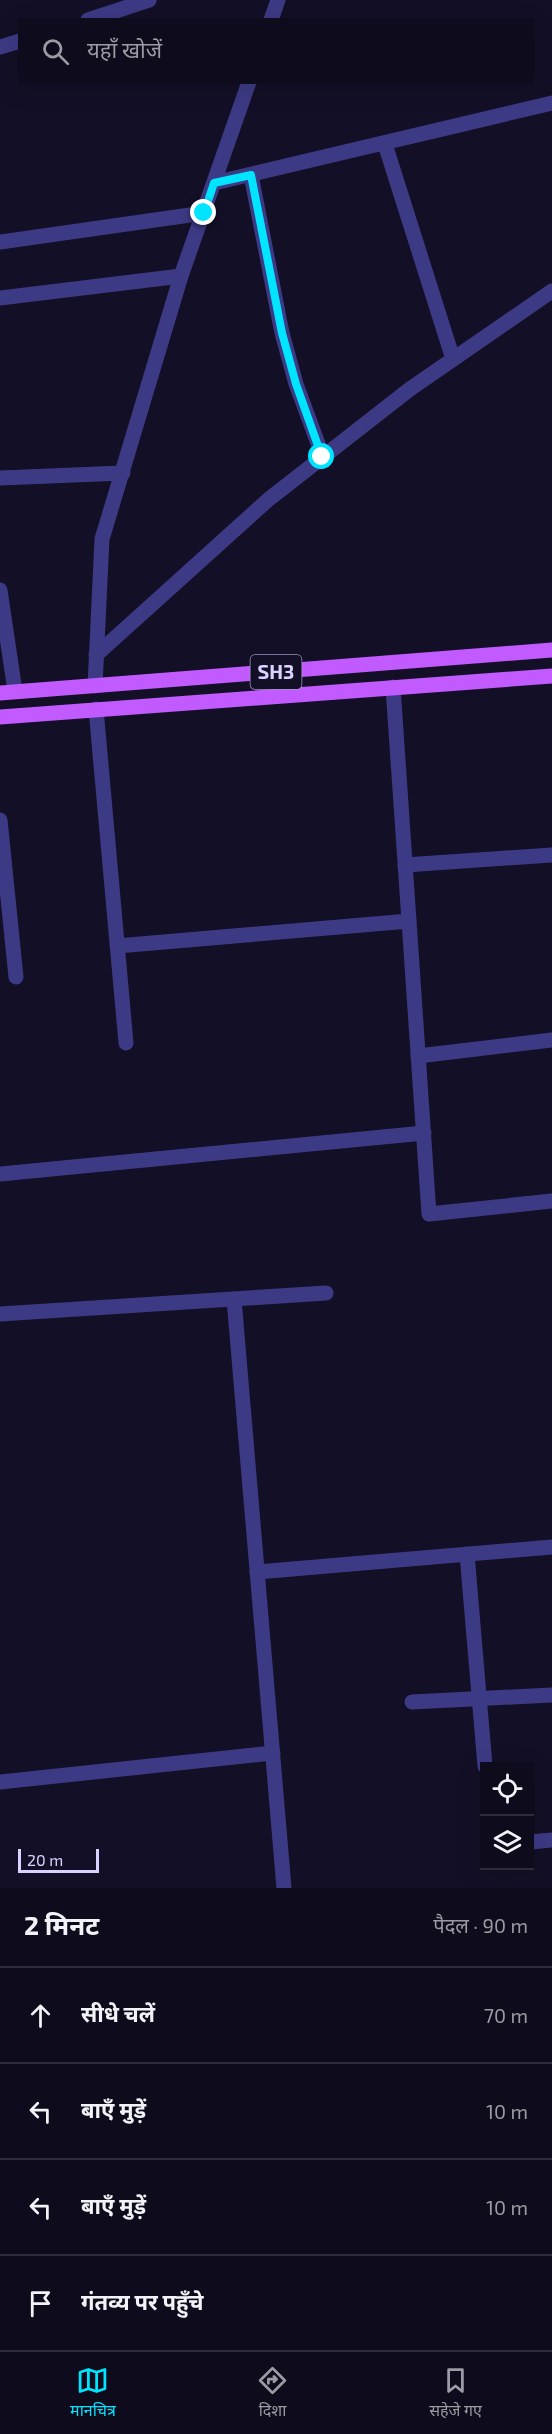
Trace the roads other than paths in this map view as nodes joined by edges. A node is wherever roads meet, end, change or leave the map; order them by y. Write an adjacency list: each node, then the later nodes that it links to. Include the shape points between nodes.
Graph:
1 (149, 0): 3 (street)
2 (278, 0): 4 (street)
3 (94, 18)
4 (272, 18)
5 (18, 42): 6 (street)
6 (0, 47)
7 (248, 84): 11 (street)
8 (552, 103): 9 (street)
9 (385, 144): 10 (street); 17 (street)
10 (251, 175): 11 (street); 18 (street, via 282,333)
11 (214, 183): 12 (street)
12 (204, 213): 13 (street); 14 (street)
13 (0, 242)
14 (181, 276): 16 (street); 19 (street)
15 (552, 291): 17 (street)
16 (0, 298)
17 (453, 359): 18 (street)
18 (322, 457): 23 (street, via 269,499)
19 (123, 473): 20 (street); 23 (street, via 102,539)
20 (0, 478)
21 (0, 590): 27 (street)
22 (552, 650): 25 (main road, SH3)
23 (96, 655): 25 (street)
24 (552, 676): 26 (main road, SH3)
25 (96, 686): 27 (main road, SH3)
26 (393, 687): 28 (main road, SH3); 32 (street)
27 (7, 692)
28 (96, 709): 29 (main road, SH3); 34 (street)
29 (0, 717)
30 (0, 820): 35 (street)
31 (552, 855): 32 (street)
32 (405, 865): 33 (street)
33 (409, 921): 34 (street); 38 (street)
34 (117, 946): 37 (street)
35 (16, 977)
36 (552, 1040): 38 (street)
37 (126, 1042)
38 (418, 1056): 39 (street)
39 (424, 1132): 40 (street); 41 (street, via 429,1214)
40 (0, 1174)
41 (552, 1201)
42 (326, 1293): 43 (street)
43 (234, 1299): 44 (street); 47 (street)
44 (0, 1314)
45 (552, 1547): 46 (street)
46 (467, 1554): 47 (street); 49 (street)
47 (257, 1572): 51 (street)
48 (552, 1695): 49 (street)
49 (478, 1701): 50 (street); 52 (street)
50 (412, 1702)
51 (273, 1753): 53 (street); 56 (street)
52 (484, 1762)
53 (0, 1782)
54 (552, 1840): 55 (street)
55 (534, 1842)
56 (284, 1888)

